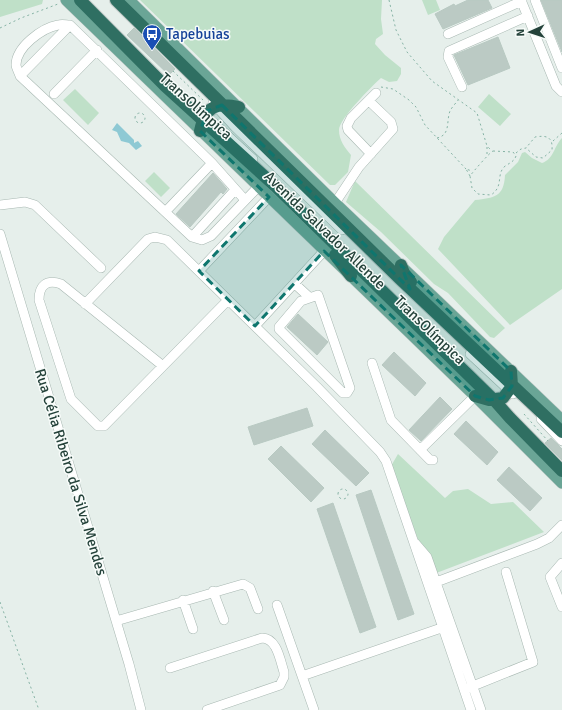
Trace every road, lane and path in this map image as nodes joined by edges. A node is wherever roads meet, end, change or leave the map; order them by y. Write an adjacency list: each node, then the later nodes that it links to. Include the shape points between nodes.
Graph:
1 (80, 0): 28 (highway, Avenida Salvador Allende)
2 (87, 0): 28 (street, TransOlímpica)
3 (108, 0): 25 (street, TransOlímpica)
4 (116, 0): 25 (highway, Avenida Salvador Allende, via 193,74)
5 (129, 0): 26 (main road, Avenida Salvador Allende)
6 (389, 0): 23 (path, via 396,30 407,52 432,81)
7 (535, 0): 15 (street)
8 (66, 1): 12 (path); 28 (main road, Avenida Salvador Allende)
9 (521, 1): 10 (street); 13 (street)
10 (528, 16): 18 (street, via 449,51 448,57); 19 (street, via 556,86)
11 (70, 25): 14 (street); 17 (street); 17 (street, via 59,24 50,27 29,41 16,62)
12 (0, 28)
13 (448, 34)
14 (97, 50): 21 (street); 38 (street)
15 (562, 68)
16 (173, 71): 22 (path)
17 (20, 76): 51 (street)
18 (462, 87)
19 (562, 92)
20 (376, 93): 24 (street); 30 (path, via 381,87 386,86 401,94 416,107 425,125)
21 (54, 94)
22 (203, 100)
23 (459, 100): 30 (path, via 450,111 447,132 444,136); 32 (path, via 477,113)
24 (369, 101): 35 (street, via 351,118 347,126); 35 (street, via 393,126 391,133)
25 (219, 106): 26 (highway); 28 (highway); 62 (highway, Avenida Salvador Allende); 66 (street, TransOlímpica, via 235,127)
26 (239, 107): 47 (main road, Avenida Salvador Allende)
27 (135, 116): 27 (path, via 138,123 145,119 142,113)
28 (202, 122): 42 (highway, Avenida Salvador Allende); 43 (main road, Avenida Salvador Allende); 66 (street, TransOlímpica, via 236,142)
29 (562, 133): 31 (path)
30 (436, 138): 39 (path)
31 (552, 142): 33 (path, via 544,135 535,137); 33 (path, via 552,150 544,158 536,158)
32 (487, 146): 34 (path); 37 (path)
33 (526, 148): 36 (path)
34 (491, 151): 36 (path); 37 (path)
35 (370, 154): 47 (street)
36 (516, 154): 41 (path, via 515,159 504,168 499,188 491,195 476,192 472,188)
37 (487, 155): 40 (path)
38 (212, 163): 44 (street); 49 (street)
39 (466, 169): 40 (path); 41 (path)
40 (474, 171): 41 (path)
41 (470, 176)
42 (276, 186): 56 (highway, via 279,194); 66 (highway, Avenida Salvador Allende)
43 (258, 187): 45 (main road, Avenida Salvador Allende); 46 (street)
44 (235, 190): 46 (street); 51 (street)
45 (268, 197): 52 (main road, Avenida Salvador Allende); 55 (street)
46 (245, 200): 51 (street, via 207,239 199,240)
47 (335, 203): 53 (main road, Avenida Salvador Allende)
48 (0, 205): 54 (street, via 25,202 35,205)
49 (168, 209)
50 (0, 234): 90 (street, Rua Célia Ribeiro da Silva Mendes)
51 (192, 237)
52 (324, 251): 56 (main road, Avenida Salvador Allende); 57 (street)
53 (401, 265): 62 (highway, via 407,278 457,330); 65 (main road, Avenida Salvador Allende)
54 (101, 268)
55 (199, 271): 59 (street); 60 (street, via 167,240 161,237 150,238)
56 (351, 276): 67 (main road, Avenida Salvador Allende)
57 (292, 287): 58 (street); 61 (street)
58 (305, 299): 58 (street, via 319,296 350,388 347,393 343,393 279,329)
59 (228, 300): 61 (street); 64 (street)
60 (85, 304): 64 (street); 64 (street, via 61,284 51,282 40,288 39,300 70,399 98,426 104,426)
61 (255, 326): 82 (street, via 380,452 386,461 410,535 427,557)
62 (462, 340): 66 (highway, Avenida Salvador Allende)
63 (372, 362): 73 (street, via 391,420)
64 (163, 366)
65 (511, 371): 66 (highway); 69 (main road, Avenida Salvador Allende)
66 (504, 394): 67 (highway); 70 (highway, Avenida Salvador Allende, via 534,404); 72 (street, TransOlímpica, via 530,408); 75 (street, TransOlímpica); 76 (highway, Avenida Salvador Allende, via 510,418)
67 (475, 396): 73 (street); 77 (main road, Avenida Salvador Allende)
68 (524, 414): 71 (path)
69 (562, 420)
70 (562, 432)
71 (548, 441)
72 (562, 441)
73 (420, 450): 74 (street)
74 (433, 460)
75 (562, 465)
76 (562, 472)
77 (562, 483)
78 (341, 490): 78 (path, via 339,497 346,498 347,491)
79 (562, 526): 82 (street, via 549,538 537,544)
80 (562, 563): 87 (street, via 550,577)
81 (506, 572): 97 (street, via 534,662)
82 (432, 584): 91 (street)
83 (213, 591): 84 (street); 88 (street, via 246,584 253,592); 89 (street)
84 (183, 600): 90 (street); 92 (street)
85 (0, 602): 100 (path)
86 (277, 605): 93 (street)
87 (562, 607)
88 (258, 610)
89 (224, 620)
90 (116, 621): 101 (street, Rua Célia Ribeiro da Silva Mendes)
91 (447, 626): 96 (street); 97 (street); 98 (street)
92 (193, 629)
93 (295, 654): 94 (street); 96 (street)
94 (280, 659): 95 (street, via 273,642 262,638); 102 (street, via 284,677 280,685)
95 (170, 668)
96 (302, 676): 99 (street)
97 (473, 686): 98 (street); 104 (street)
98 (464, 689): 103 (street)
99 (313, 707)
100 (39, 710)
101 (140, 710)
102 (207, 710)
103 (471, 710)
104 (481, 710)

